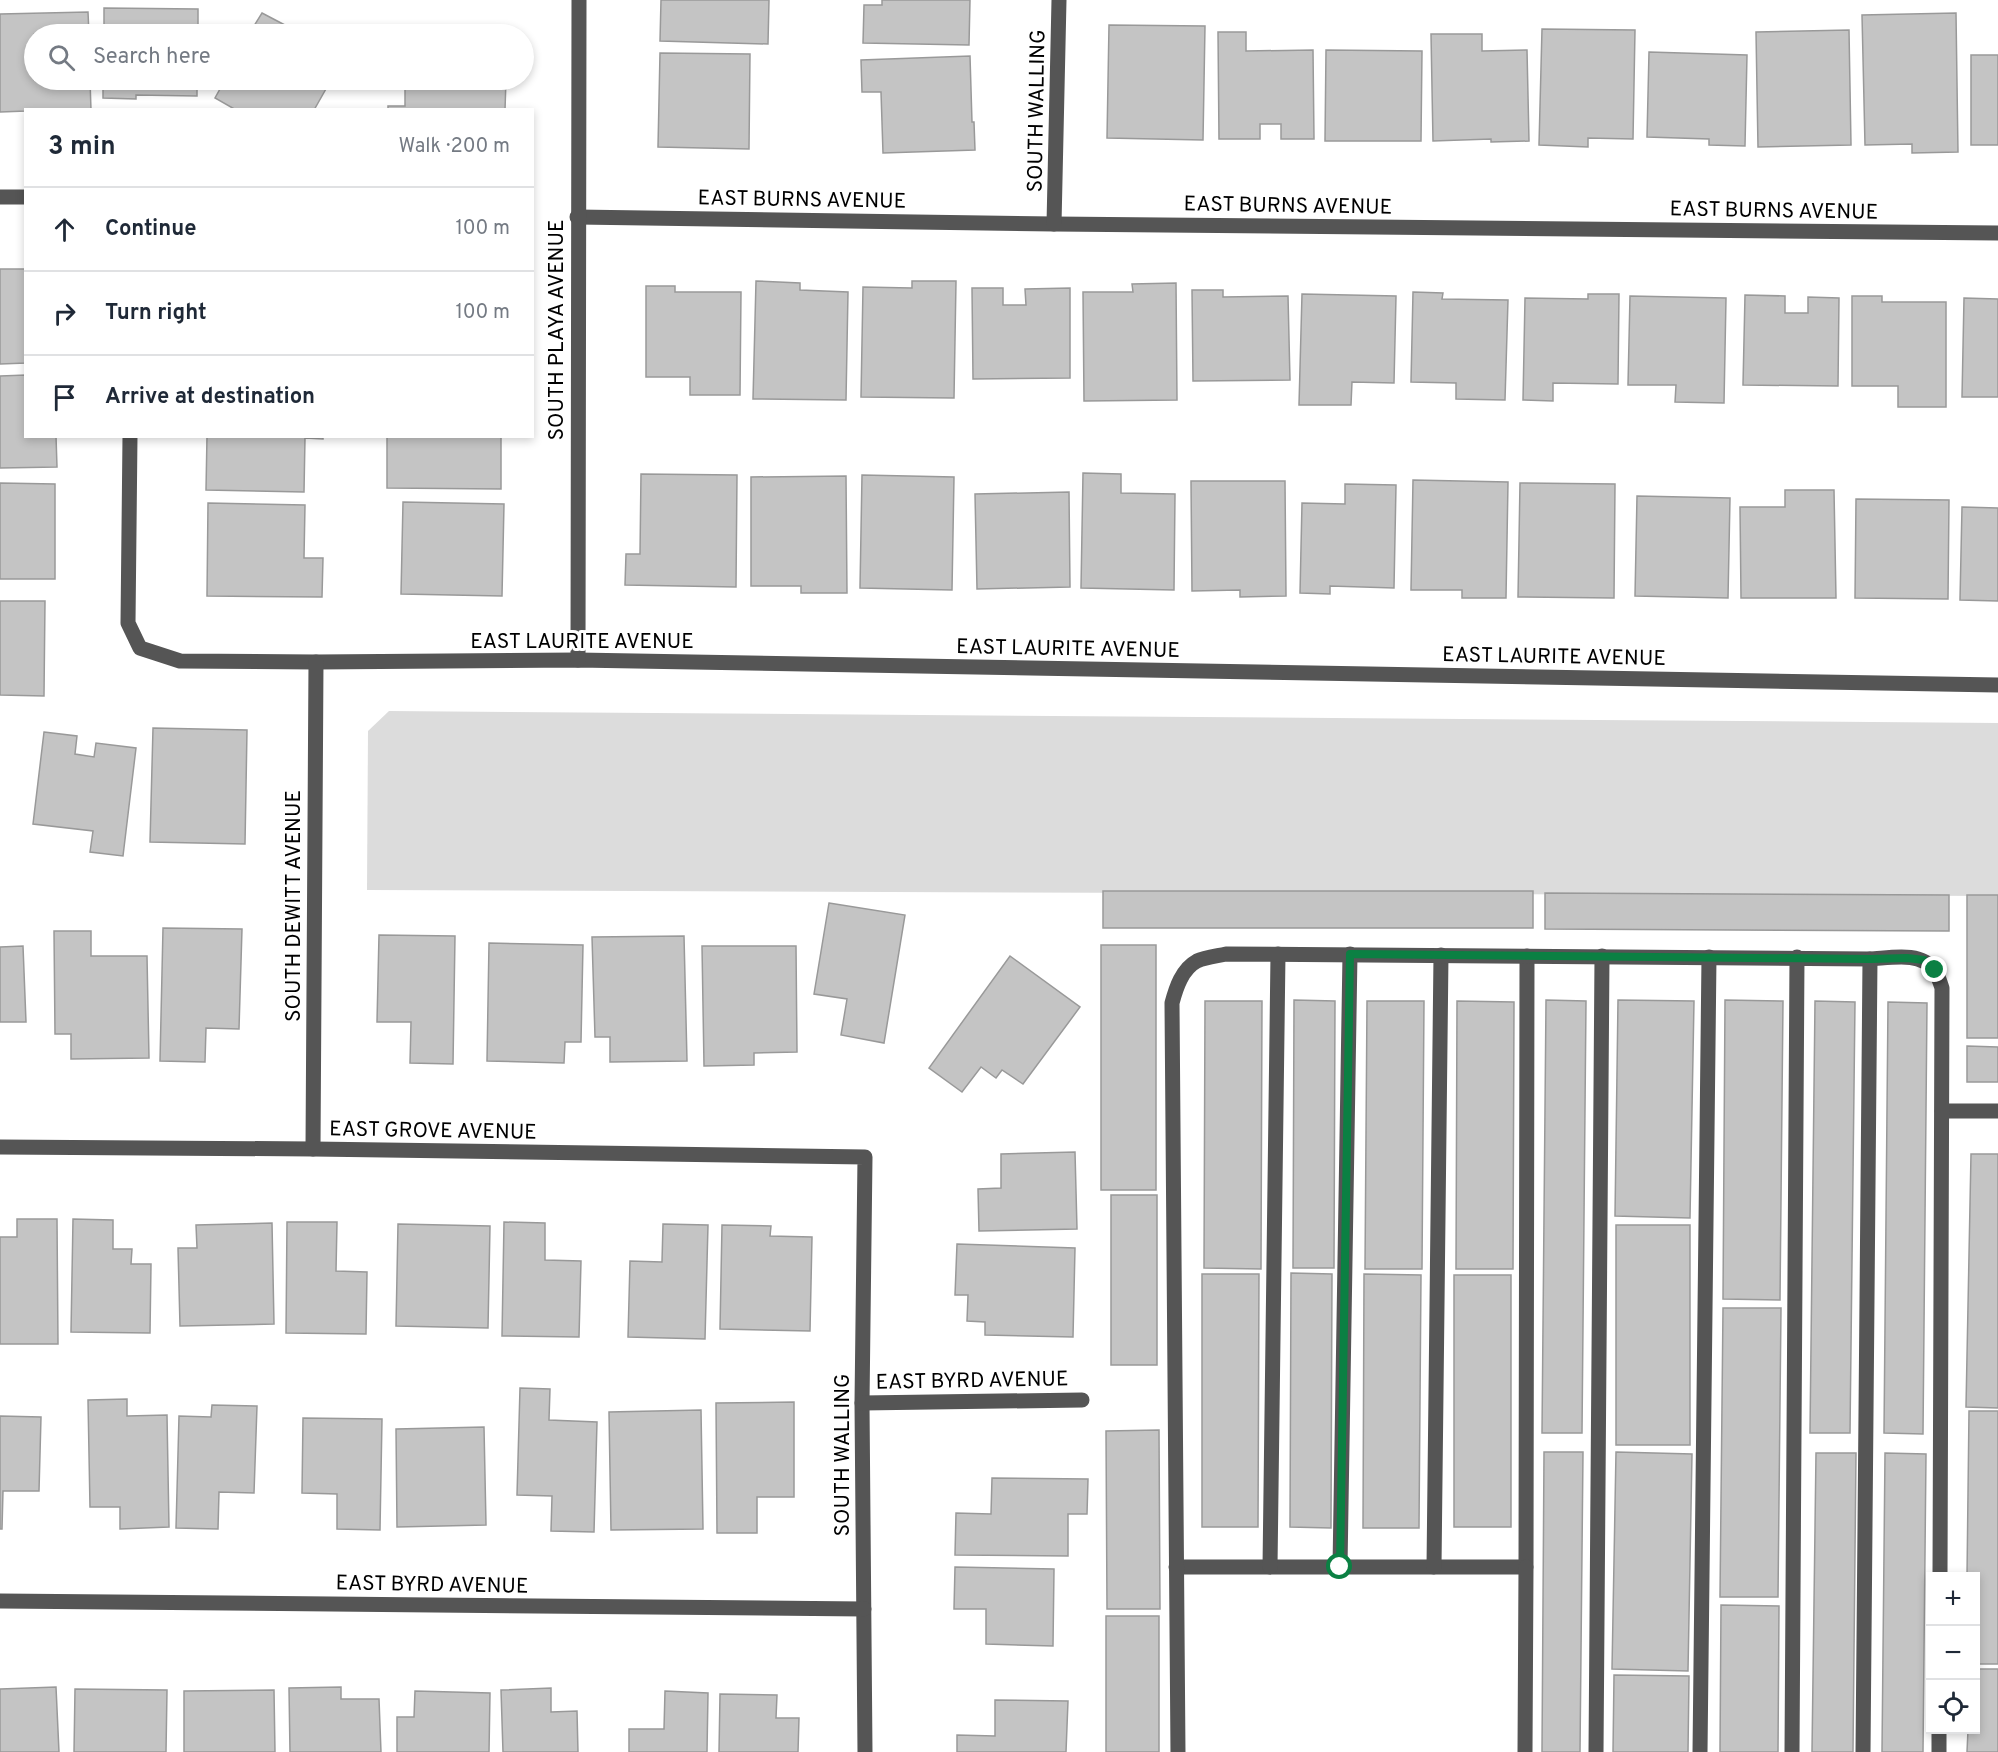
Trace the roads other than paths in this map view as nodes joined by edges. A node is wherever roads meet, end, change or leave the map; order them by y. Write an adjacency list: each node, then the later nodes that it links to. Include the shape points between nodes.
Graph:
1 (579, 0): 5 (street, SOUTH PLAYA AVENUE)
2 (1059, 0): 6 (street, SOUTH WALLING)
3 (0, 197): 4 (street)
4 (24, 197)
5 (577, 217): 6 (street, EAST BURNS AVENUE); 9 (street, SOUTH PLAYA AVENUE)
6 (1054, 224): 7 (street, EAST BURNS AVENUE)
7 (1998, 233)
8 (130, 438): 10 (street, EAST LAURITE AVENUE, via 128,623 140,648 180,661)
9 (578, 660): 10 (street, EAST LAURITE AVENUE); 11 (street, EAST LAURITE AVENUE)
10 (316, 662): 23 (street, SOUTH DEWITT AVENUE)
11 (1998, 685)
12 (1278, 954): 13 (street); 27 (street, via 1226,954 1197,961 1178,984 1172,1003); 28 (street)
13 (1350, 954): 14 (street); 29 (street)
14 (1441, 955): 15 (street); 30 (street)
15 (1527, 956): 16 (street); 31 (street)
16 (1602, 956): 17 (street); 39 (street)
17 (1709, 957): 18 (street); 40 (street)
18 (1797, 957): 19 (street); 41 (street)
19 (1870, 959): 20 (street, via 1924,960 1935,970 1942,988); 42 (street)
20 (1942, 1111): 21 (street); 32 (street)
21 (1998, 1111)
22 (0, 1147): 23 (street, EAST GROVE AVENUE)
23 (313, 1149): 24 (street, EAST GROVE AVENUE)
24 (865, 1157): 26 (street, SOUTH WALLING)
25 (1082, 1400): 26 (street, EAST BYRD AVENUE)
26 (862, 1403): 34 (street, SOUTH WALLING)
27 (1176, 1567): 28 (street); 37 (street)
28 (1270, 1567): 29 (street)
29 (1340, 1567): 30 (street)
30 (1434, 1567): 31 (street)
31 (1526, 1567): 38 (street)
32 (1940, 1572)
33 (0, 1601): 34 (street, EAST BYRD AVENUE)
34 (864, 1609): 36 (street, SOUTH WALLING)
35 (1939, 1734): 43 (street)
36 (865, 1752)
37 (1178, 1752)
38 (1525, 1752)
39 (1596, 1752)
40 (1700, 1752)
41 (1792, 1752)
42 (1863, 1752)
43 (1939, 1752)

